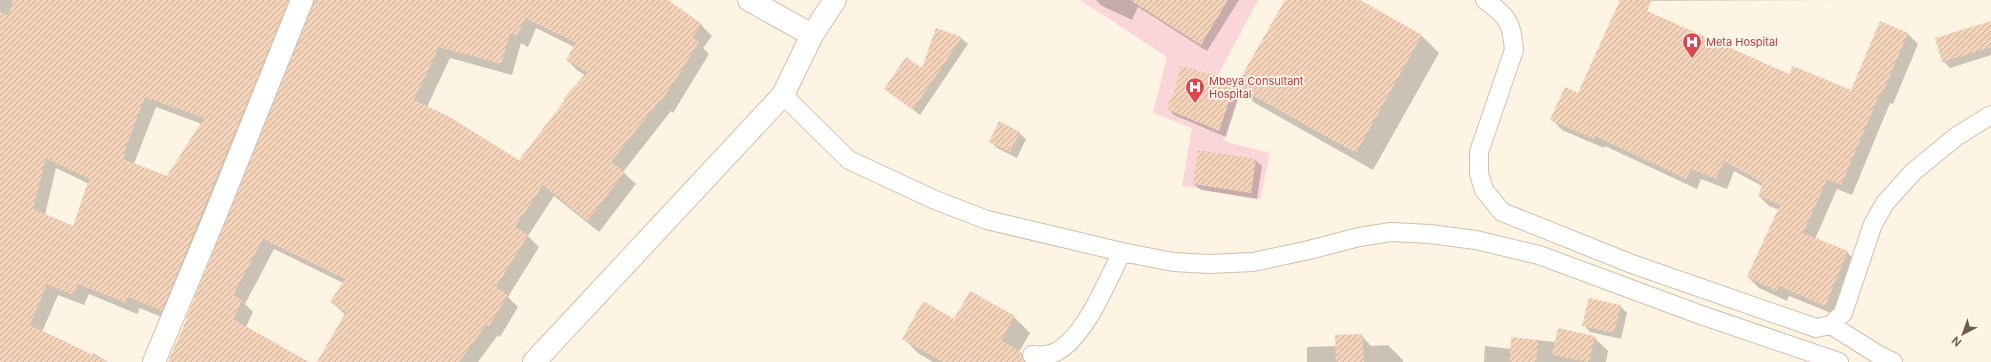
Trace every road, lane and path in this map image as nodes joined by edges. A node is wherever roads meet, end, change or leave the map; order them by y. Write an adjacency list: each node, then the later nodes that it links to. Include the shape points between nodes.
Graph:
1 (302, 0): 11 (main road)
2 (749, 0): 5 (main road)
3 (835, 0): 5 (main road)
4 (1486, 0): 9 (lane, via 1504,14 1513,33 1514,50 1480,152 1479,174 1484,190 1502,212 1632,264 1773,314 1816,328)
5 (812, 35): 6 (main road)
6 (783, 95): 8 (lane, via 849,160 935,200 987,220); 12 (main road)
7 (1991, 115): 9 (lane, via 1957,136 1896,189 1885,203 1873,224 1843,313)
8 (1122, 252): 10 (lane, via 1086,320 1070,342 1057,352 1046,356); 13 (lane, via 1173,262 1209,264 1253,262 1391,232 1476,240 1539,255 1701,315)
9 (1831, 325): 14 (lane)
10 (1032, 355)
11 (154, 362)
12 (534, 362)
13 (1839, 362)
14 (1893, 362)

